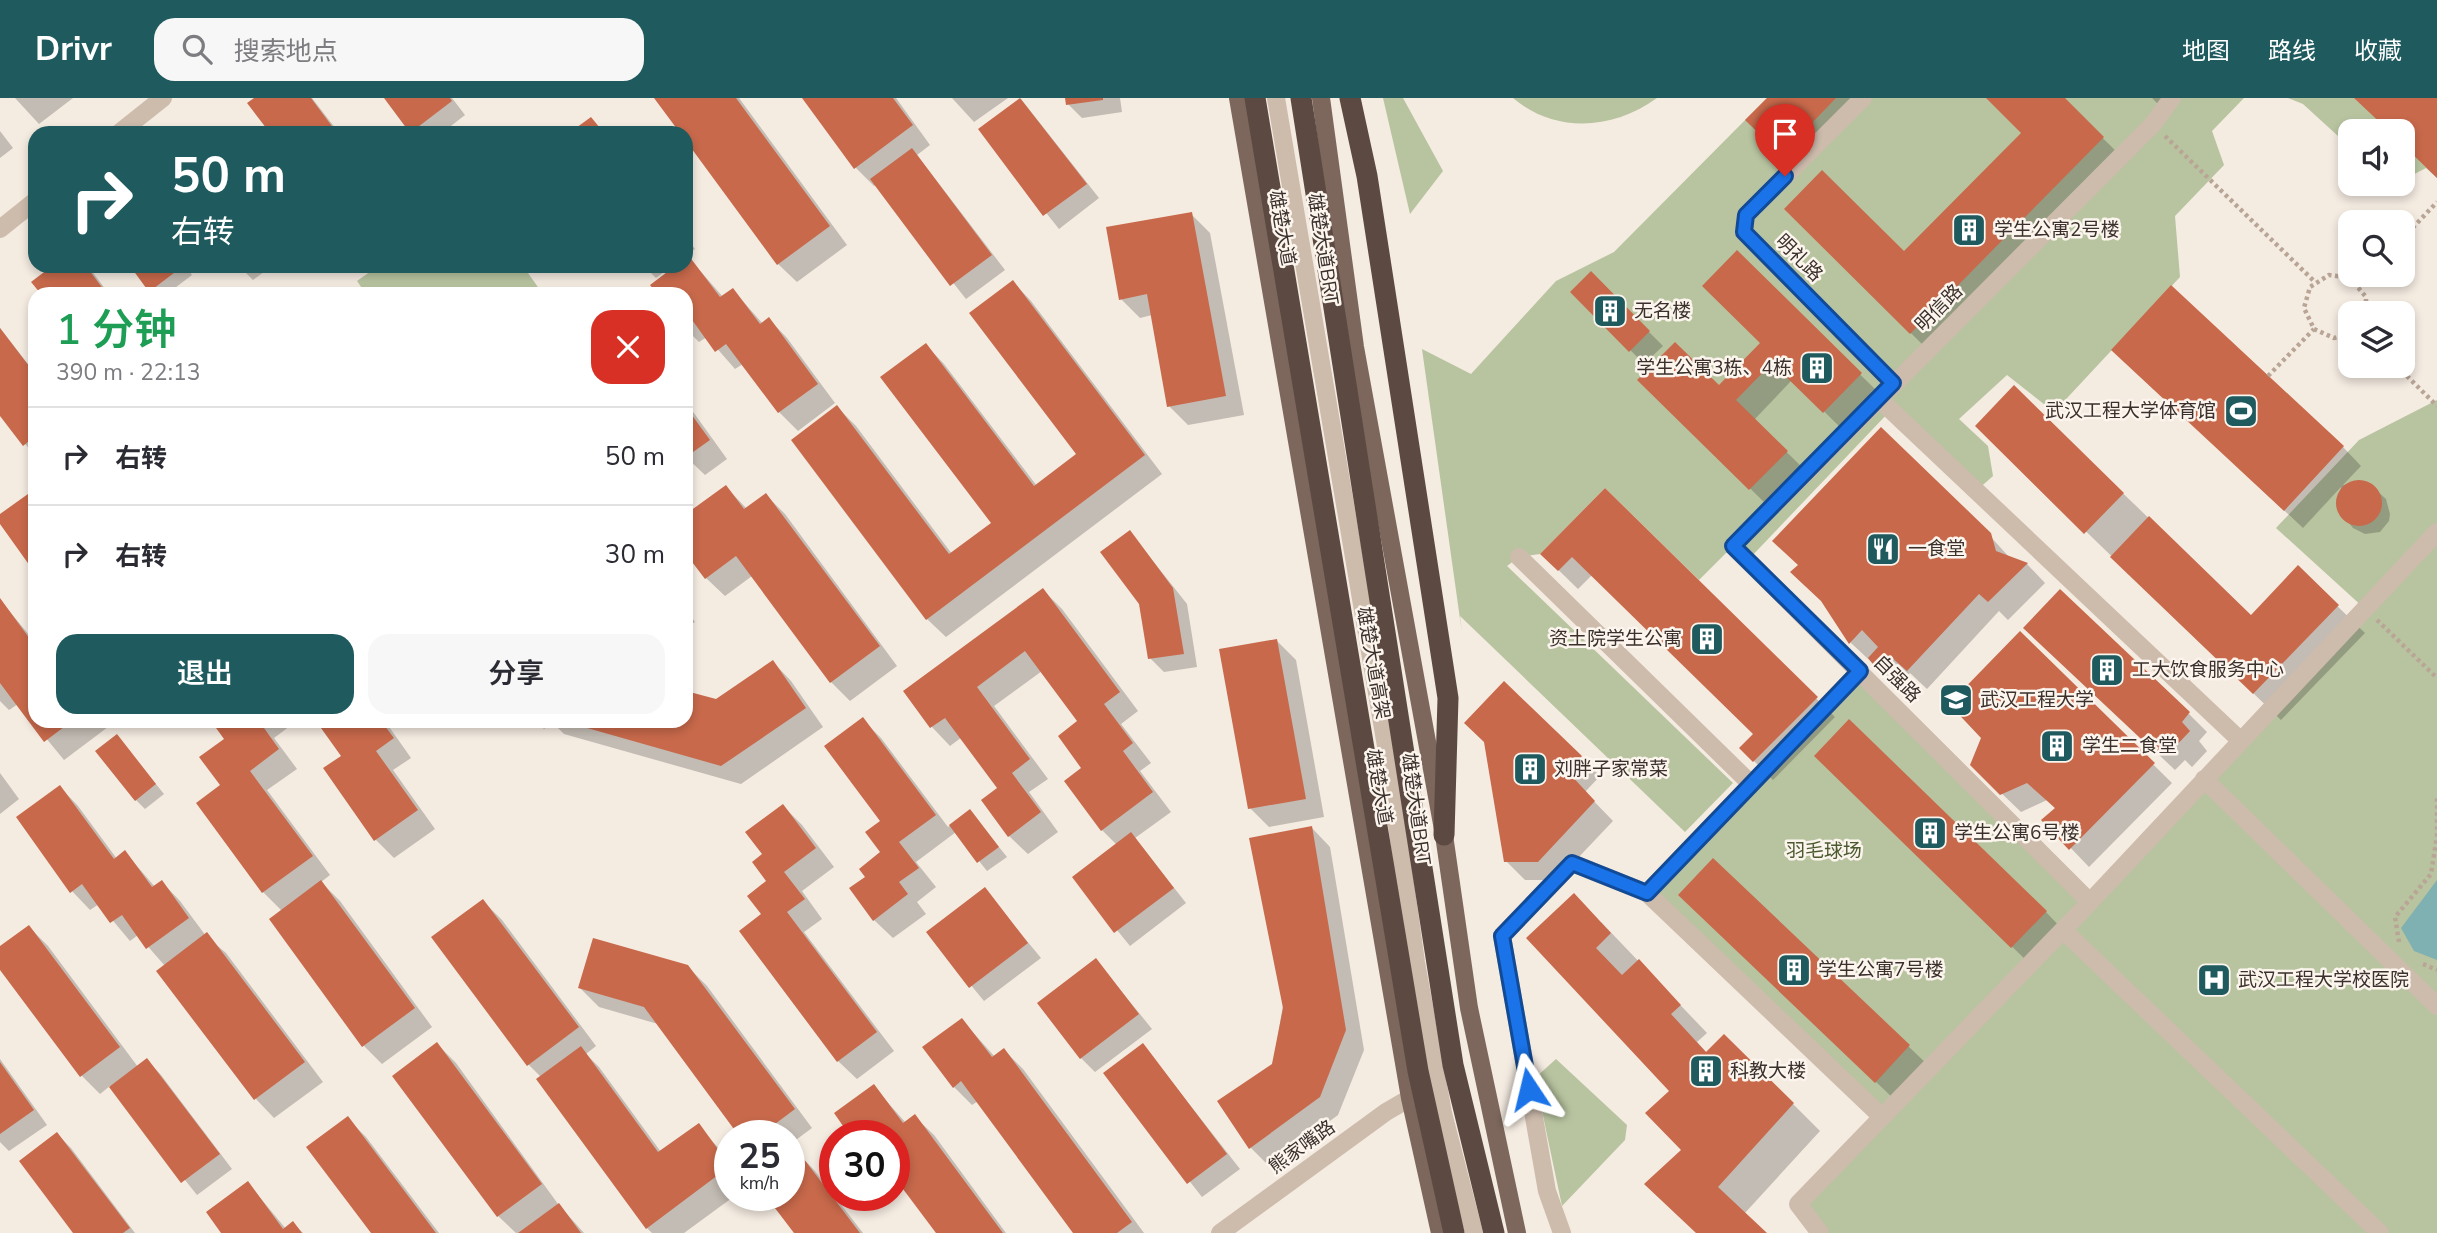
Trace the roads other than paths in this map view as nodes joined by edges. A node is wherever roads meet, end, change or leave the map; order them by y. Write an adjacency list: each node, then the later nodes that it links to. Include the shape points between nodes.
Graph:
1 (163, 98): 10 (street)
2 (1238, 98): 27 (main road, 雄楚大道)
3 (1255, 98): 32 (highway, 雄楚大道高架, via 1416,1057)
4 (1276, 98): 33 (street, 雄楚大道BRT, via 1385,746 1416,962 1443,1113)
5 (1301, 98): 34 (highway, 雄楚大道高架, via 1453,1065)
6 (1321, 98): 22 (main road, via 1356,347)
7 (1350, 98): 22 (highway, via 1367,176 1448,698)
8 (1863, 98): 13 (street, 明礼路, via 1746,215 1744,232)
9 (2172, 98): 13 (street, 明信路, via 2153,124)
10 (128, 126)
11 (28, 207): 12 (street)
12 (0, 229)
13 (1893, 383): 14 (street, 明信路)
14 (1878, 398): 16 (street, 明信路); 19 (street)
15 (2437, 532): 19 (street)
16 (1733, 546): 18 (street, 自强路)
17 (1519, 557): 21 (street)
18 (1860, 671): 21 (street); 24 (street, 自强路)
19 (2241, 741): 20 (street)
20 (2204, 779): 24 (street); 26 (street)
21 (1751, 785): 23 (street)
22 (1444, 835): 35 (main road, via 1469,1008)
23 (1647, 893): 28 (street); 36 (street, via 1572,863 1502,936 1547,1191)
24 (2090, 902): 25 (street)
25 (2063, 930): 28 (street); 29 (street)
26 (2437, 1006)
27 (1410, 1098): 30 (street, 熊家嘴路); 31 (main road, 雄楚大道)
28 (1882, 1117): 37 (street, via 1798,1205)
29 (2370, 1229)
30 (1220, 1233)
31 (1440, 1233)
32 (1454, 1233)
33 (1474, 1233)
34 (1494, 1233)
35 (1517, 1233)
36 (1562, 1233)
37 (1821, 1233)

